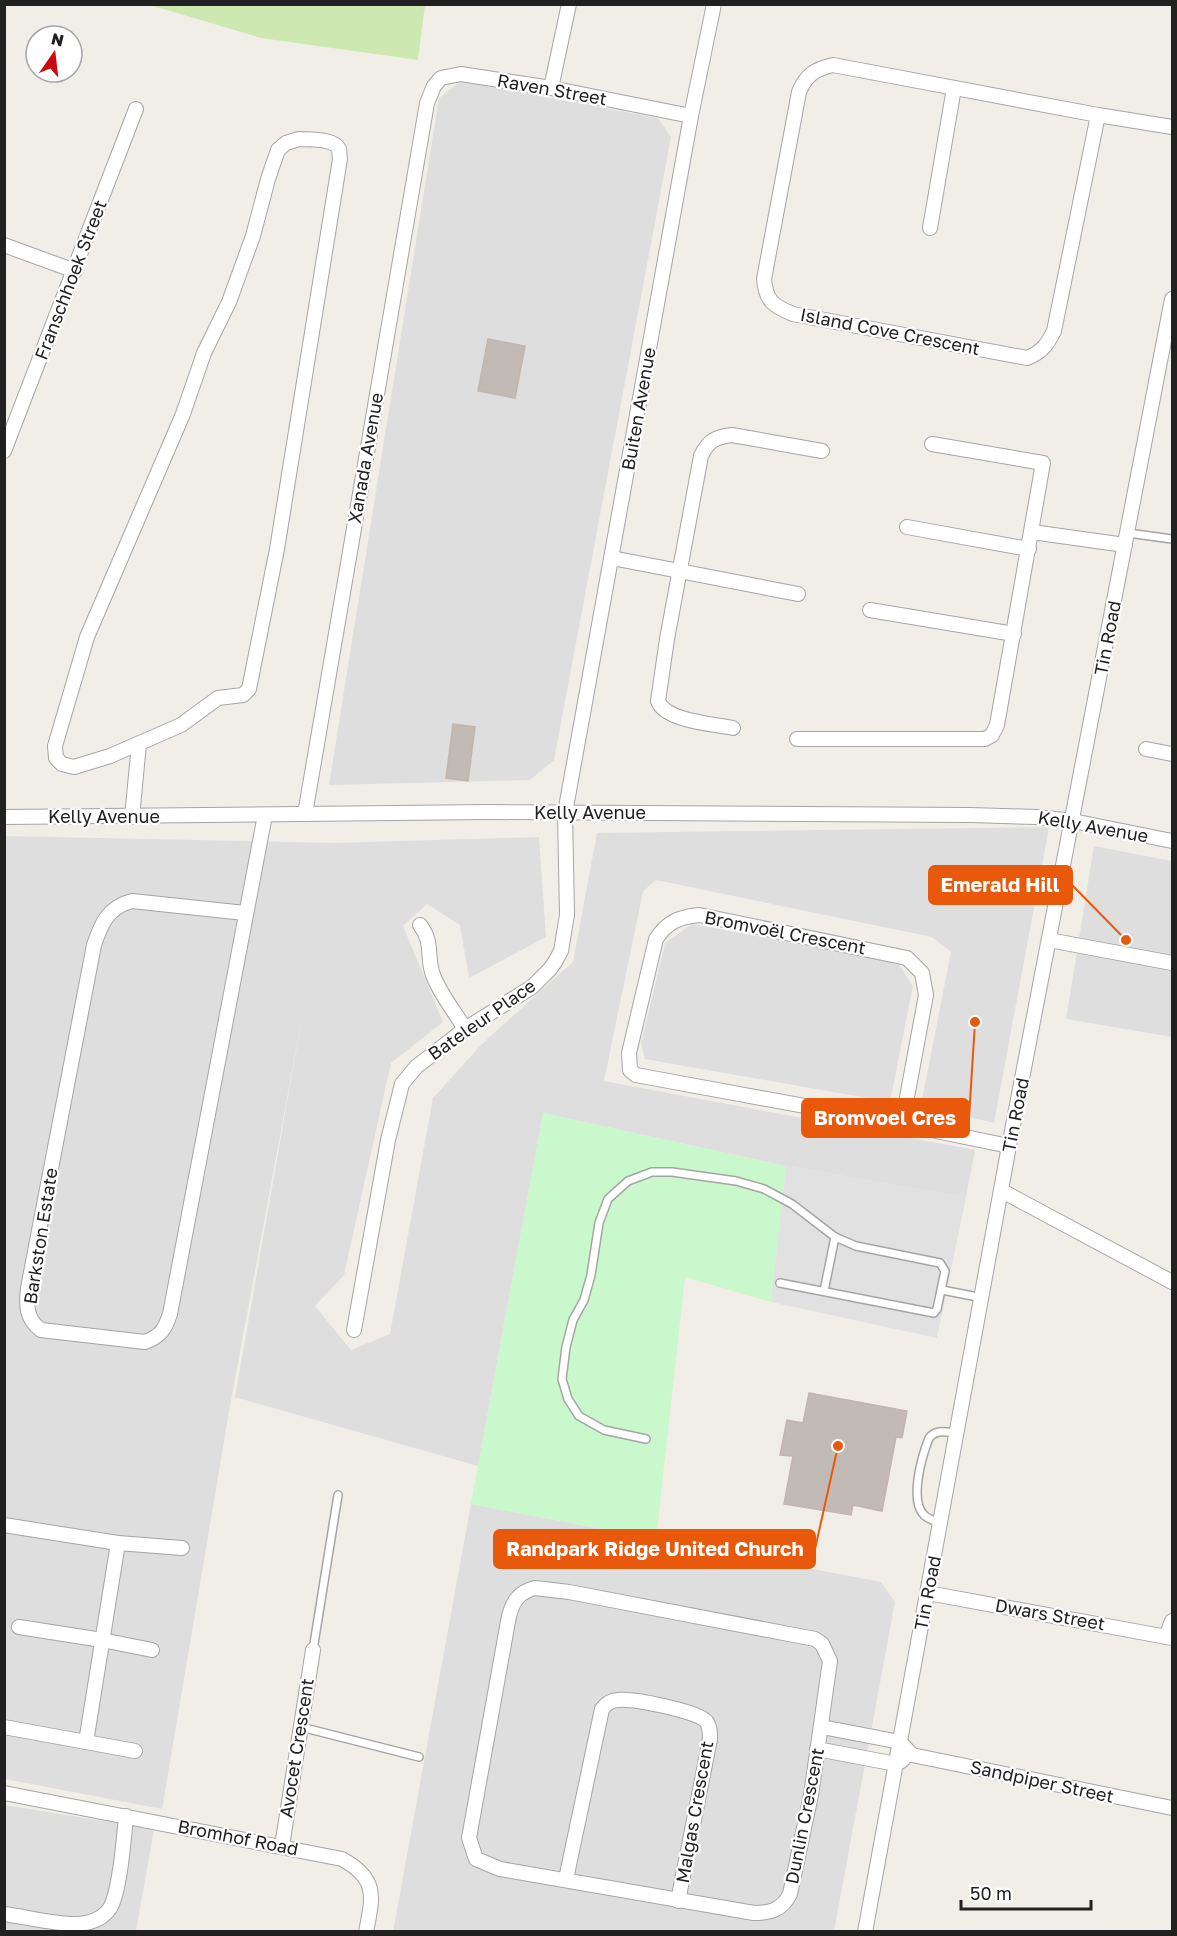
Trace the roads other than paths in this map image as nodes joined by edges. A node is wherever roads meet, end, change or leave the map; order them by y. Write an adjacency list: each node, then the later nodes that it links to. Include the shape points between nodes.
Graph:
1 (569, 4): 3 (street)
2 (714, 4): 7 (street, Buiten Avenue)
3 (551, 88): 5 (street, Raven Street, via 451,75 434,86); 7 (street, Raven Street)
4 (954, 88): 8 (street, Island Cove Crescent); 8 (street, Island Cove Crescent, via 833,66 812,72 805,79 799,92 764,279 765,293 779,308 793,314 1027,358 1038,354 1047,347 1054,331); 10 (street)
5 (427, 103): 33 (street, Xanada Avenue)
6 (136, 109): 12 (street, Franschhoek Street)
7 (691, 116): 22 (street, Buiten Avenue)
8 (1098, 116): 9 (street, Island Cove Crescent)
9 (1173, 127)
10 (930, 228)
11 (4, 245): 12 (street)
12 (75, 271): 15 (street, Franschhoek Street)
13 (1173, 299): 19 (street, Tin Road)
14 (932, 444): 18 (street, via 1043,463)
15 (4, 451)
16 (822, 451): 23 (street, via 732,435 707,444 701,456)
17 (908, 527): 21 (street)
18 (1032, 532): 19 (street); 21 (street)
19 (1127, 539): 20 (lane); 37 (street, Tin Road)
20 (1173, 540)
21 (1029, 549): 26 (street)
22 (612, 558): 23 (street); 32 (street, Buiten Avenue)
23 (679, 572): 24 (street); 27 (street, via 658,695 660,705 673,716)
24 (798, 594)
25 (870, 610): 26 (street)
26 (1014, 634): 28 (street, via 998,725 985,739)
27 (733, 728)
28 (797, 739)
29 (139, 744): 29 (street, via 74,767 62,764 54,750 87,637 183,414 204,353 229,302 278,150 299,139 330,142 339,149 340,159 285,502 250,686 243,695 218,698 181,725); 36 (street)
30 (1146, 749): 31 (street)
31 (1173, 754)
32 (565, 813): 33 (street, Kelly Avenue); 37 (street, Kelly Avenue, via 880,813); 43 (street, Bateleur Place, via 567,905 561,951 532,987)
33 (305, 814): 34 (street, Kelly Avenue)
34 (264, 815): 36 (street, Kelly Avenue); 39 (street, Barkston Estate)
35 (4, 817): 36 (street, Kelly Avenue)
36 (132, 817)
37 (1072, 821): 38 (street, Kelly Avenue); 41 (street, Tin Road)
38 (1173, 841)
39 (245, 913): 39 (street, Barkston Estate, via 132,901 112,910 100,925 28,1288 30,1320 41,1330 145,1342 166,1327)
40 (420, 926): 43 (street, via 428,937 436,982)
41 (1049, 940): 42 (street); 45 (street, Tin Road)
42 (1173, 963)
43 (465, 1029): 53 (street, Bateleur Place, via 416,1067 402,1084 388,1140)
44 (902, 1124): 44 (street, Bromvoël Crescent, via 636,1075 630,1070 631,1040 656,939 665,926 683,916 699,915 907,958 921,973 927,995); 45 (street, Bromvoël Crescent)
45 (1009, 1146): 46 (street, Tin Road)
46 (1002, 1191): 48 (street); 52 (street, Tin Road)
47 (835, 1237): 50 (lane, via 856,1246 940,1263 945,1271); 51 (lane); 55 (lane, via 792,1204 764,1189 705,1175 652,1172 628,1180 608,1199 599,1223 584,1300 573,1320 566,1347 562,1379 579,1416 604,1430)
48 (1173, 1282)
49 (780, 1283): 51 (lane)
50 (942, 1290): 51 (lane, via 934,1313); 52 (lane)
51 (824, 1291)
52 (982, 1298): 54 (street, Tin Road)
53 (354, 1330)
54 (957, 1433): 57 (street, Tin Road); 57 (lane, via 938,1432 929,1438 917,1489 920,1509)
55 (646, 1439)
56 (338, 1495): 67 (lane)
57 (941, 1524): 61 (street, Tin Road)
58 (4, 1525): 59 (street)
59 (118, 1543): 60 (street); 65 (street)
60 (182, 1548)
61 (928, 1593): 64 (street, Dwars Street); 72 (street, Tin Road)
62 (1173, 1621): 64 (street)
63 (19, 1627): 65 (street)
64 (1169, 1637)
65 (102, 1640): 66 (street); 71 (street)
66 (152, 1650)
67 (313, 1650): 69 (street, Avocet Crescent)
68 (4, 1727): 71 (street)
69 (301, 1727): 76 (lane); 81 (street, Avocet Crescent)
70 (822, 1727): 72 (street); 73 (street, Dunlin Crescent); 82 (street, Dunlin Crescent, via 830,1661 815,1639 548,1588 526,1590 511,1605 470,1845 476,1859 485,1864)
71 (86, 1742): 74 (street)
72 (900, 1743): 75 (street); 77 (street, Tin Road)
73 (817, 1749): 77 (street); 83 (street, Dunlin Crescent, via 790,1894 783,1906 754,1913)
74 (135, 1751)
75 (912, 1755): 77 (street); 79 (street, Sandpiper Street)
76 (418, 1757)
77 (896, 1764): 86 (street, Tin Road)
78 (4, 1793): 80 (street, Bromhof Road)
79 (1173, 1808)
80 (126, 1816): 81 (street, Bromhof Road); 84 (street, via 112,1905 100,1917 75,1924)
81 (282, 1846): 85 (street, Bromhof Road, via 342,1859 359,1871 372,1898)
82 (566, 1879): 83 (street, Dunlin Crescent); 83 (street, Malgas Crescent, via 602,1709 618,1700 645,1703 693,1713 709,1727 710,1739)
83 (678, 1901)
84 (4, 1914)
85 (366, 1932)
86 (865, 1932)

